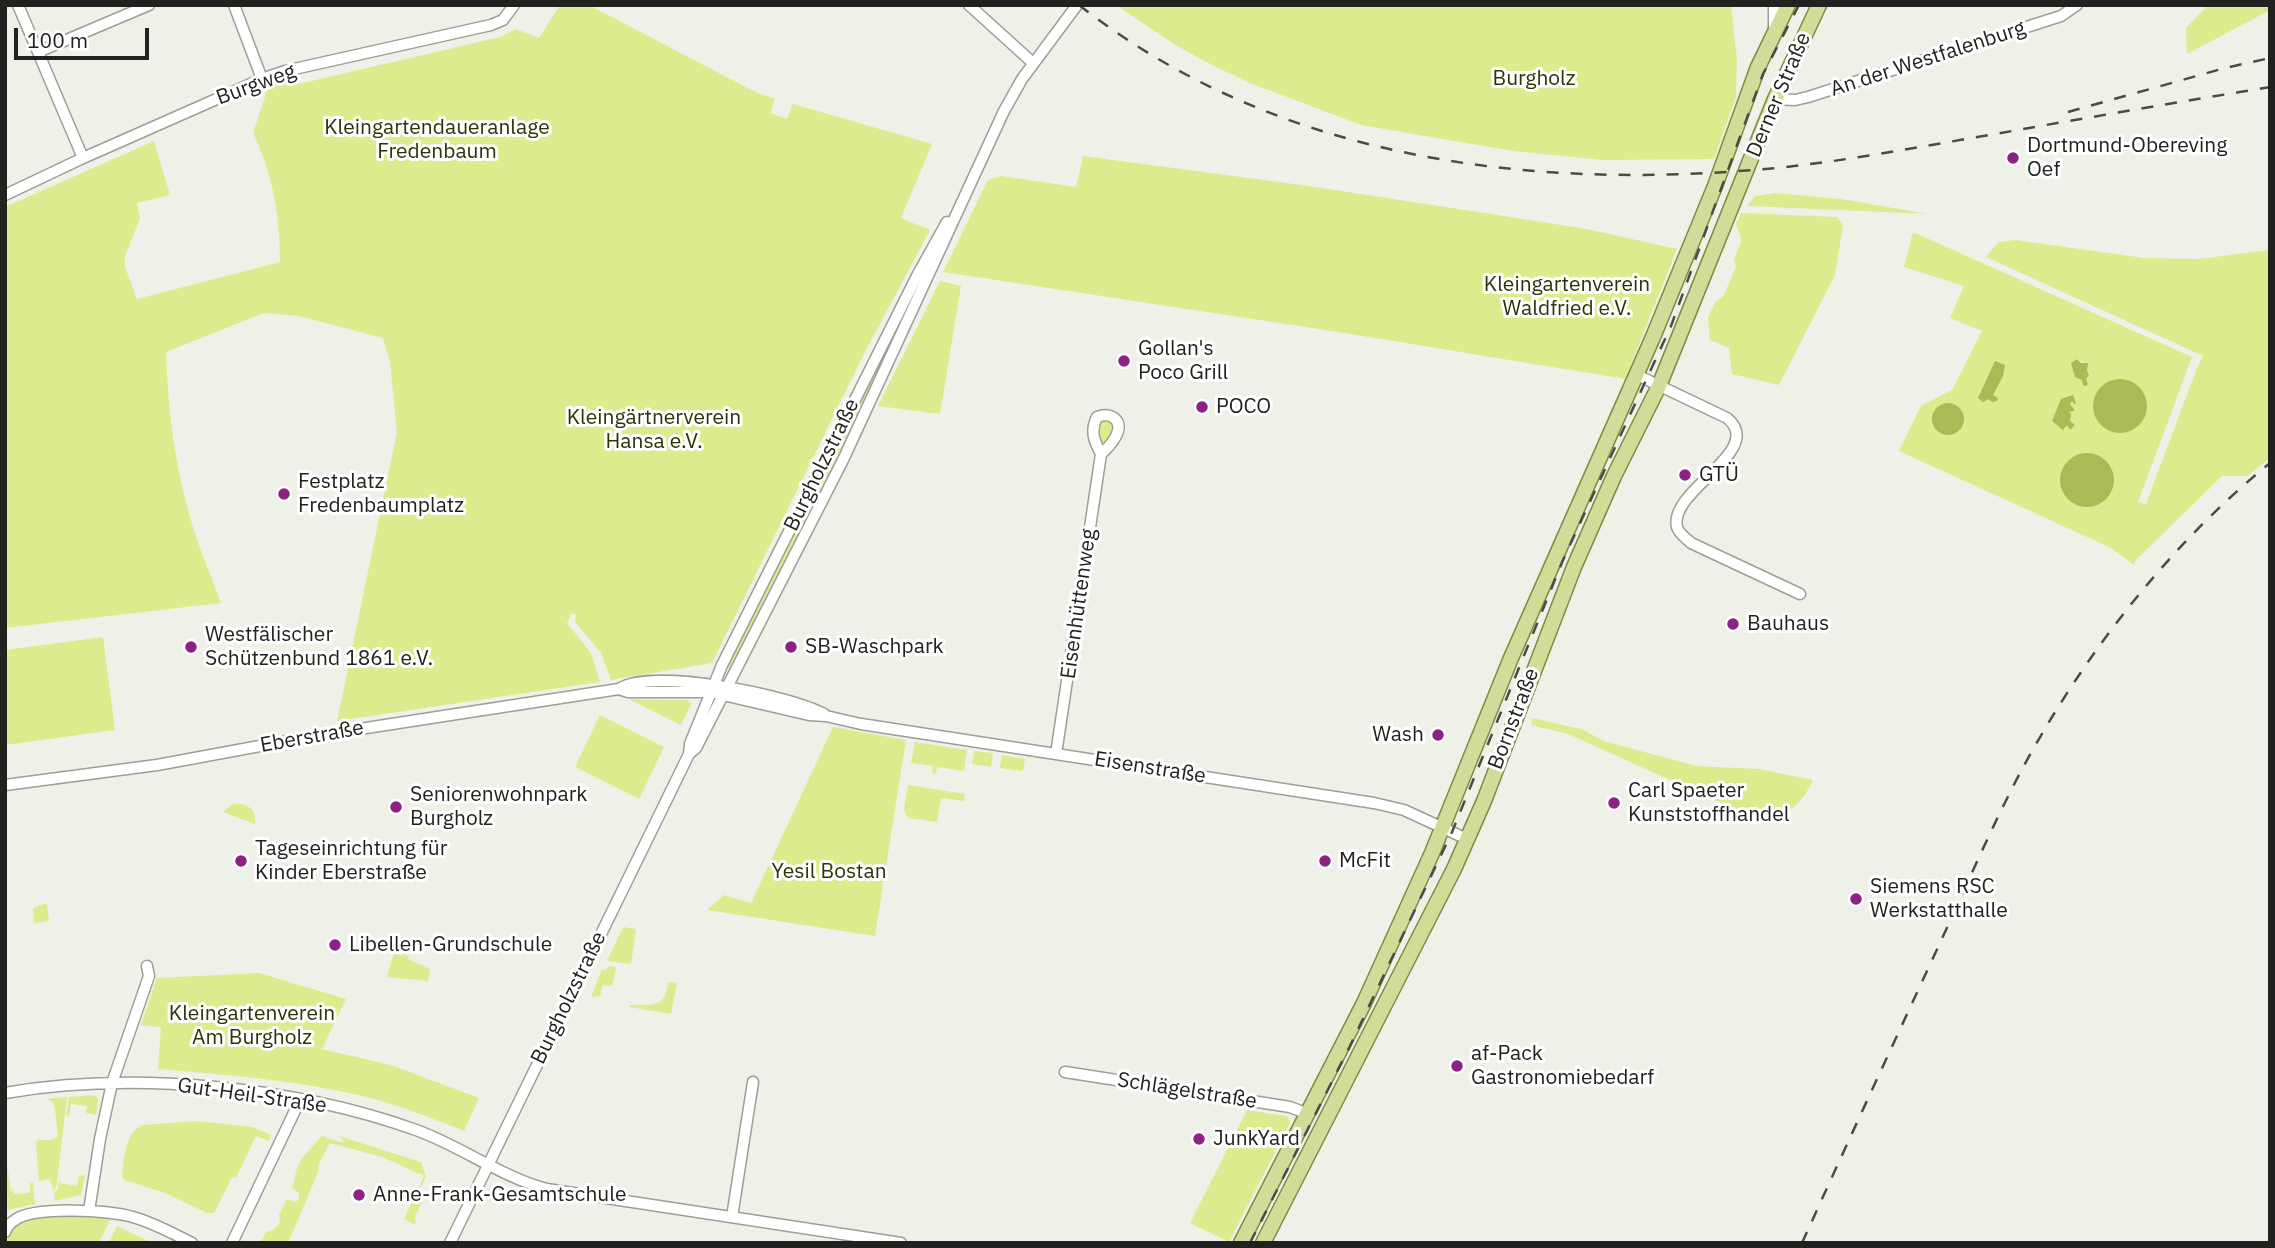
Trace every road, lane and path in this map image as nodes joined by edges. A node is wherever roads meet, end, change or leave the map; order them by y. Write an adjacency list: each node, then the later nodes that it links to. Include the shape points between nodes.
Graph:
1 (18, 5): 12 (street)
2 (149, 5): 12 (street)
3 (234, 5): 14 (street)
4 (514, 5): 14 (street, Burgweg, via 498,23)
5 (969, 5): 13 (street)
6 (1077, 5): 13 (street, Burgholzstraße)
7 (1774, 5): 11 (street)
8 (1788, 5): 11 (main road, Derner Straße)
9 (1819, 5): 15 (main road, Derner Straße)
10 (2077, 5): 15 (street, An der Westfalenburg, via 2062,16 1808,97)
11 (1774, 30): 18 (main road, Derner Straße)
12 (38, 52): 16 (street)
13 (1033, 63): 20 (street, Burgholzstraße, via 1008,102)
14 (262, 79): 16 (street, Burgweg)
15 (1775, 99): 17 (main road, Derner Straße)
16 (83, 158): 19 (street, Burgweg)
17 (1741, 185): 22 (main road, Bornstraße)
18 (1715, 186): 21 (main road, Bornstraße)
19 (5, 195)
20 (941, 240): 25 (street, Burgholzstraße, via 885,339); 26 (street, Burgholzstraße, via 843,460)
21 (1637, 376): 22 (street); 30 (main road, Bornstraße, via 1526,624)
22 (1659, 386): 24 (street, via 1727,418 1737,434 1733,449 1682,506 1677,520 1681,534 1691,543); 31 (main road, Bornstraße, via 1574,567)
23 (1101, 454): 28 (street, Eisenhüttenweg)
24 (1800, 594)
25 (712, 688): 26 (street, Eberstraße); 27 (street, Burgholzstraße); 29 (street, Eberstraße, via 626,684 619,689 156,765)
26 (726, 691): 27 (street, Burgholzstraße); 28 (street, Eisenstraße, via 809,715)
27 (690, 754): 39 (street, Burgholzstraße)
28 (1056, 754): 30 (street, Eisenstraße, via 1374,803 1404,810)
29 (5, 785)
30 (1443, 828): 31 (street, Eisenstraße); 38 (main road, Bornstraße)
31 (1467, 839): 48 (main road, Bornstraße)
32 (147, 966): 34 (street, via 149,976)
33 (1065, 1072): 38 (street, Schlägelstraße, via 1290,1107)
34 (112, 1083): 36 (street, Gut-Heil-Straße); 37 (street, Gut-Heil-Straße, via 207,1088); 40 (street)
35 (752, 1083): 41 (street)
36 (5, 1093)
37 (300, 1100): 39 (street, Gut-Heil-Straße, via 417,1130); 44 (street)
38 (1308, 1114): 47 (main road, Bornstraße)
39 (489, 1164): 41 (street, Gut-Heil-Straße, via 547,1189); 45 (street, Burgholzstraße)
40 (89, 1211): 42 (street, via 23,1216 13,1220); 43 (street, via 156,1224)
41 (732, 1217): 46 (street, Gut-Heil-Straße)
42 (5, 1232)
43 (192, 1243)
44 (232, 1243)
45 (450, 1243)
46 (901, 1243)
47 (1241, 1243)
48 (1263, 1243)

